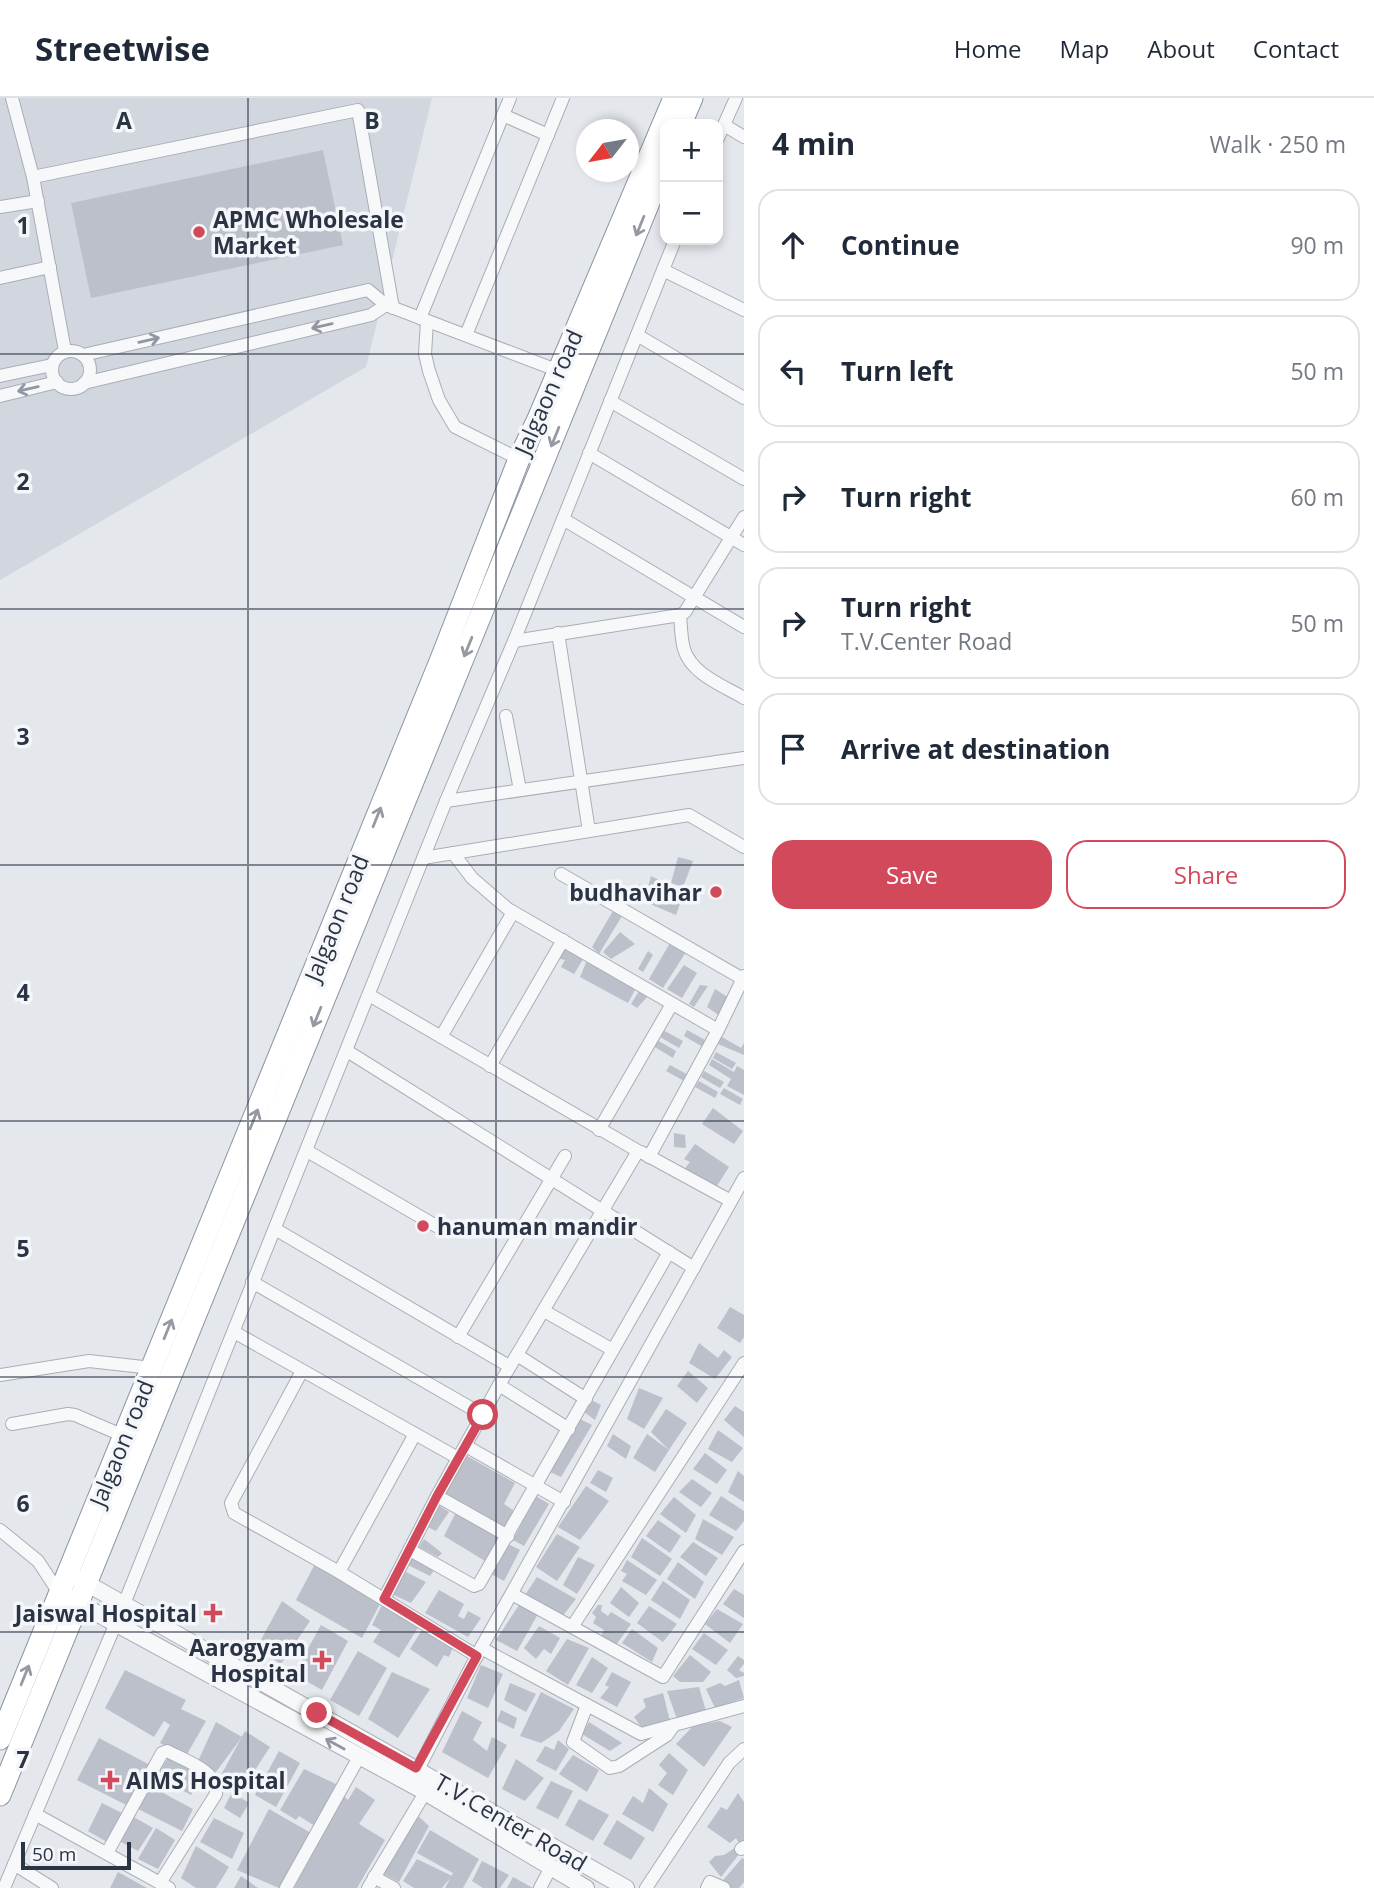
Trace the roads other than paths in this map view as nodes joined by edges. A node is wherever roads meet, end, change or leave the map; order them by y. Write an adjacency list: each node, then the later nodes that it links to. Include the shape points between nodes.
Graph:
1 (12, 98): 14 (street)
2 (510, 98): 8 (street)
3 (564, 98): 11 (street)
4 (692, 98): 9 (highway)
5 (736, 98): 10 (street)
6 (668, 100): 29 (highway, Jalgaon road)
7 (356, 104): 14 (street); 21 (street)
8 (503, 115): 11 (street); 23 (street)
9 (683, 119)
10 (724, 125): 12 (street)
11 (548, 135): 24 (street)
12 (744, 137)
13 (660, 175): 108 (highway, Jalgaon road, one-way to 108)
14 (33, 177): 15 (street)
15 (38, 201): 16 (street); 18 (street)
16 (0, 207)
17 (673, 245): 19 (street)
18 (50, 267): 20 (street); 26 (street)
19 (663, 270): 22 (street); 25 (street)
20 (0, 278)
21 (390, 306): 23 (street); 27 (street, one-way to 21, via 368,290); 32 (street, one-way to 32, via 371,315)
22 (744, 310)
23 (424, 319): 24 (street); 37 (street, via 429,371 455,427)
24 (466, 335): 29 (street)
25 (637, 335): 34 (street); 35 (street)
26 (65, 351): 27 (street); 28 (street)
27 (83, 355): 32 (street, via 89,366)
28 (52, 365): 30 (street); 31 (street)
29 (559, 371): 37 (highway, Jalgaon road)
30 (0, 376)
31 (57, 382): 32 (street, via 67,388); 33 (street, one-way to 33)
32 (84, 383)
33 (0, 396)
34 (744, 398)
35 (610, 401): 36 (street); 38 (street)
36 (589, 453): 40 (street); 41 (street)
37 (519, 458): 87 (highway, Jalgaon road, one-way to 37)
38 (744, 479)
39 (744, 517): 41 (street)
40 (563, 519): 43 (street); 47 (street)
41 (732, 537): 42 (street); 43 (street)
42 (744, 545)
43 (694, 597): 44 (street); 45 (street)
44 (680, 615): 46 (street); 48 (street, via 684,648 692,664)
45 (744, 627)
46 (558, 633): 47 (street); 51 (street)
47 (514, 641): 53 (street)
48 (744, 698)
49 (506, 716): 52 (street)
50 (744, 758): 51 (street)
51 (581, 781): 52 (street); 54 (street)
52 (520, 790): 53 (street)
53 (446, 801): 57 (street)
54 (589, 831): 55 (street, via 689,815); 56 (street)
55 (744, 847)
56 (453, 853): 57 (street); 59 (street, via 472,878)
57 (424, 858): 62 (street)
58 (561, 874): 61 (street)
59 (513, 912): 60 (street); 65 (street)
60 (563, 940): 63 (street); 67 (street)
61 (743, 977): 64 (street)
62 (369, 995): 65 (street); 66 (street)
63 (672, 1004): 64 (street); 68 (street)
64 (718, 1030): 70 (street)
65 (441, 1037): 67 (street)
66 (347, 1051): 69 (street); 73 (street)
67 (490, 1066): 68 (street)
68 (599, 1130): 70 (street)
69 (307, 1151): 76 (street); 77 (street)
70 (643, 1154): 74 (street); 75 (street)
71 (565, 1156): 73 (street)
72 (744, 1178): 74 (street)
73 (552, 1179): 75 (street); 83 (street)
74 (731, 1201): 79 (street)
75 (603, 1210): 78 (street); 81 (street)
76 (438, 1227)
77 (275, 1230): 80 (street); 83 (street)
78 (669, 1252): 79 (street); 84 (street)
79 (694, 1268): 101 (street)
80 (252, 1282): 82 (street); 92 (street)
81 (544, 1311): 84 (street); 85 (street)
82 (234, 1332): 88 (street); 113 (street)
83 (458, 1337): 85 (street)
84 (613, 1350): 91 (street)
85 (513, 1361): 90 (street); 91 (street)
86 (744, 1363): 115 (street)
87 (152, 1368): 89 (street, via 89,1361); 96 (highway, Jalgaon road)
88 (302, 1371): 95 (street); 107 (street, via 231,1507 234,1513)
89 (0, 1375)
90 (499, 1385): 92 (street); 94 (street)
91 (586, 1399): 94 (street)
92 (483, 1415): 97 (street)
93 (12, 1424): 96 (street, via 68,1414)
94 (569, 1429): 99 (street)
95 (415, 1434): 98 (street); 107 (street)
96 (124, 1436): 108 (highway, Jalgaon road)
97 (466, 1446): 98 (street); 99 (street)
98 (458, 1458): 100 (street)
99 (536, 1486): 101 (street); 103 (street)
100 (437, 1496): 103 (street); 104 (street)
101 (564, 1502): 110 (street)
102 (0, 1530): 106 (street)
103 (508, 1536): 104 (street, via 477,1586)
104 (410, 1550): 111 (street)
105 (744, 1551): 115 (street, via 663,1677)
106 (38, 1561): 108 (street, T.V.Center Road); 109 (street, T.V.Center Road)
107 (339, 1572): 111 (street)
108 (77, 1578): 109 (highway, Jalgaon road); 112 (highway, Jalgaon road); 113 (street, T.V.Center Road)
109 (59, 1593): 112 (street, T.V.Center Road); 120 (highway, Jalgaon road, one-way to 109)
110 (512, 1594): 115 (street); 116 (street)
111 (384, 1599): 116 (street)
112 (78, 1603): 114 (street, T.V.Center Road); 124 (highway, Jalgaon road)
113 (124, 1604): 114 (street); 123 (street, T.V.Center Road)
114 (116, 1623): 122 (street, T.V.Center Road, one-way to 114); 125 (street)
115 (572, 1627)
116 (479, 1652): 117 (street); 123 (street)
117 (587, 1705): 119 (street, via 641,1734); 119 (street, via 573,1742 610,1768 667,1735)
118 (744, 1706): 119 (street)
119 (674, 1725)
120 (0, 1739)
121 (744, 1749): 138 (street, via 729,1763)
122 (359, 1757): 123 (street, T.V.Center Road); 134 (street)
123 (422, 1781): 128 (street, T.V.Center Road); 129 (street); 131 (street, T.V.Center Road)
124 (0, 1795)
125 (35, 1814): 126 (street); 127 (street)
126 (107, 1853): 130 (street); 130 (street, via 162,1754 167,1751 210,1775 216,1794)
127 (13, 1864): 132 (street); 133 (street)
128 (551, 1867): 136 (street); 137 (street, T.V.Center Road)
129 (371, 1883): 135 (street)
130 (165, 1886)
131 (623, 1887)
132 (4, 1888)
133 (52, 1888)
134 (286, 1888)
135 (394, 1888)
136 (540, 1888)
137 (586, 1888)
138 (646, 1888)
139 (706, 1888): 140 (street, via 710,1882)
140 (724, 1888)

